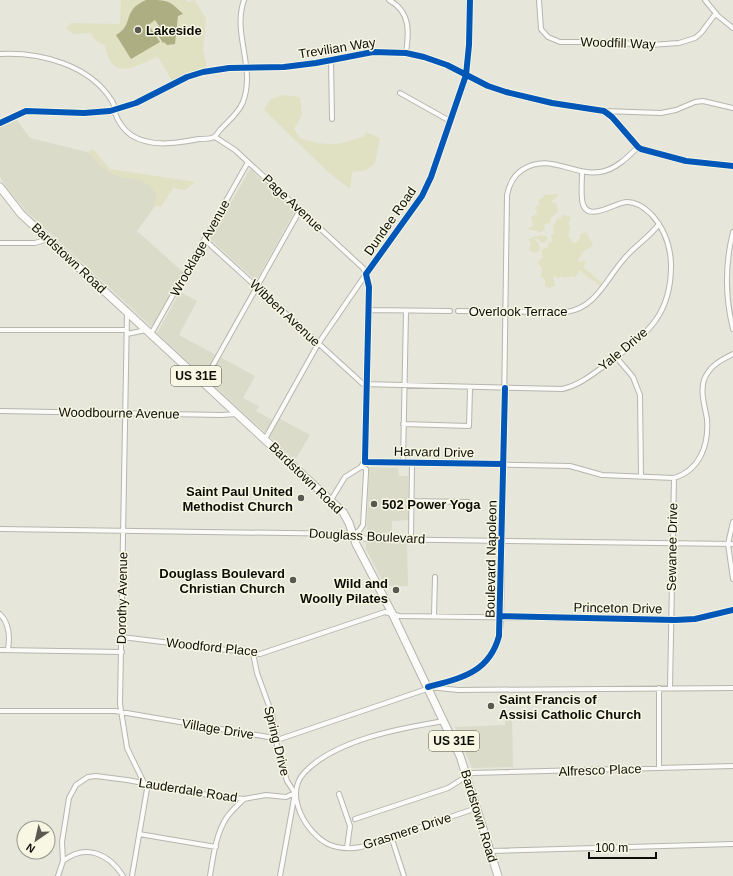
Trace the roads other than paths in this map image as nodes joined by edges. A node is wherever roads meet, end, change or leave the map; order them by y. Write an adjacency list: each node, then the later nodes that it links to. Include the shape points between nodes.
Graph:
1 (244, 0): 11 (street, via 240,23)
2 (389, 0): 8 (street, via 406,17)
3 (470, 0): 12 (street, Dundee Road, via 470,45)
4 (539, 0): 6 (street, Woodfill Way, via 541,29 548,37 560,42 650,45 679,43 699,35)
5 (705, 0): 6 (street)
6 (716, 13): 7 (street)
7 (733, 28)
8 (406, 53): 10 (street, Trevilian Way, via 373,52); 12 (street, Trevilian Way, via 437,61)
9 (0, 54): 15 (street, via 36,57 81,70 99,86 112,101)
10 (331, 60): 11 (street, Trevilian Way, via 284,67); 17 (street)
11 (247, 68): 15 (street, Trevilian Way, via 223,68 203,72 187,77 136,103); 20 (street, via 241,107)
12 (466, 75): 16 (street, Trevilian Way, via 488,86 523,97); 18 (street, Dundee Road)
13 (400, 93): 18 (street)
14 (733, 108): 16 (street, Trevilian Way, via 703,101 661,113)
15 (115, 109): 19 (street, Trevilian Way, via 84,113 26,111); 20 (street, via 126,131 144,141 173,143)
16 (604, 111): 21 (street)
17 (332, 119)
18 (450, 121): 32 (street, Dundee Road, via 425,192)
19 (0, 123)
20 (214, 136): 22 (street, Page Avenue)
21 (638, 147): 23 (street, via 686,160); 24 (street, Boulevard Napoleon, via 611,169)
22 (248, 162): 26 (street, Page Avenue); 30 (street, Wrocklage Avenue)
23 (733, 166)
24 (582, 172): 27 (street, Yale Drive, via 582,199 588,210 599,212 619,203 631,202 646,209); 37 (street, Boulevard Napoleon, via 554,163 538,163 520,171 511,182 507,195)
25 (0, 187): 29 (main road, Bardstown Road / US 31E, via 18,211)
26 (300, 210): 32 (street, Page Avenue, via 364,268); 33 (street)
27 (659, 224): 37 (street, Overlook Terrace, via 624,259 585,306 566,312); 46 (street, Yale Drive, via 671,255 671,286 668,296 655,322)
28 (733, 232): 40 (street, via 727,300)
29 (49, 239): 31 (street, via 35,243); 38 (main road, Bardstown Road / US 31E)
30 (205, 240): 33 (street, Wibben Avenue); 43 (street, Wrocklage Avenue)
31 (0, 242)
32 (366, 274): 34 (street, Dundee Road, via 369,287); 44 (street)
33 (257, 287): 44 (street, Wibben Avenue); 47 (street)
34 (368, 310): 39 (street, Overlook Terrace); 48 (street, Dundee Road)
35 (450, 311): 39 (street, Overlook Terrace)
36 (458, 311): 37 (street, Overlook Terrace)
37 (505, 311): 51 (street, Boulevard Napoleon)
38 (128, 312): 42 (street, Dorothy Avenue); 43 (main road, Bardstown Road / US 31E)
39 (406, 312): 49 (street)
40 (733, 328)
41 (0, 330): 42 (street)
42 (127, 332): 43 (street); 53 (street, Dorothy Avenue)
43 (149, 332): 47 (main road, Bardstown Road / US 31E)
44 (318, 344): 48 (street, Wibben Avenue, via 359,381); 56 (street)
45 (733, 354): 62 (street, via 717,362 704,380 702,388 707,429 702,454 691,470)
46 (616, 357): 51 (street, Yale Drive, via 572,387); 61 (street, via 633,377 640,395)
47 (203, 383): 54 (main road, Bardstown Road / US 31E)
48 (368, 385): 49 (street, Yale Drive); 59 (street, Dundee Road)
49 (404, 386): 50 (street, Yale Drive); 55 (street)
50 (470, 388): 51 (street, Yale Drive); 55 (street, via 469,426)
51 (504, 388): 60 (street, Boulevard Napoleon)
52 (0, 411): 53 (street, Woodbourne Avenue)
53 (125, 412): 54 (street, Woodbourne Avenue); 68 (street, Dorothy Avenue)
54 (237, 414): 56 (main road, Bardstown Road / US 31E)
55 (403, 424): 57 (street)
56 (265, 440): 63 (main road, Bardstown Road / US 31E)
57 (403, 462): 58 (street, Harvard Drive); 59 (street, Harvard Drive)
58 (412, 462): 60 (street, Harvard Drive); 64 (street)
59 (364, 463): 63 (street, via 346,477); 69 (street, Dundee Road, via 366,470 363,525 359,531)
60 (503, 464): 61 (street, Harvard Drive, via 570,466 602,475); 71 (street, Boulevard Napoleon)
61 (640, 476): 62 (street, Harvard Drive)
62 (674, 478): 72 (street, Sewanee Drive)
63 (331, 500): 69 (main road, Bardstown Road / US 31E, via 345,516)
64 (412, 501): 65 (street); 70 (street)
65 (468, 502)
66 (733, 522): 73 (street)
67 (0, 529): 68 (street, Douglass Boulevard)
68 (124, 531): 69 (street, Douglass Boulevard); 82 (street, Dorothy Avenue)
69 (352, 534): 70 (street, Douglass Boulevard, via 366,539); 78 (main road, Bardstown Road / US 31E)
70 (411, 539): 71 (street, Douglass Boulevard)
71 (502, 541): 72 (street, Douglass Boulevard); 80 (street, Boulevard Napoleon)
72 (672, 544): 73 (street, Douglass Boulevard); 81 (street, Sewanee Drive)
73 (730, 544): 75 (street)
74 (435, 577): 79 (street)
75 (733, 579)
76 (733, 610): 81 (street, Princeton Drive, via 695,619)
77 (0, 614): 84 (street, via 8,630)
78 (392, 614): 79 (street, Princeton Drive); 86 (street, Woodford Place, via 385,612 260,654); 87 (main road, Bardstown Road / US 31E)
79 (434, 615): 80 (street, Princeton Drive)
80 (501, 616): 81 (street, Princeton Drive); 87 (street, Boulevard Napoleon, via 498,641 484,664 467,676)
81 (671, 620): 89 (street, Sewanee Drive)
82 (122, 637): 85 (street, Dorothy Avenue); 86 (street, Woodford Place)
83 (0, 650): 84 (street)
84 (8, 650): 85 (street)
85 (122, 652): 92 (street, Dorothy Avenue)
86 (253, 653): 94 (street, Spring Drive, via 257,673 272,714)
87 (428, 687): 88 (street, via 458,690); 93 (main road, Bardstown Road / US 31E); 94 (street, Village Drive, via 284,738)
88 (659, 688): 89 (street); 96 (street)
89 (670, 688): 90 (street)
90 (733, 688)
91 (0, 711): 92 (street, Village Drive)
92 (121, 712): 94 (street, Village Drive); 98 (street, Dorothy Avenue, via 127,748)
93 (444, 721): 97 (main road, Bardstown Road / US 31E); 99 (street, via 392,731 348,745 313,765 300,778)
94 (275, 738): 99 (street, Spring Drive, via 287,781)
95 (733, 766): 96 (street, Alfresco Place)
96 (659, 768): 97 (street, Alfresco Place, via 472,773)
97 (467, 776): 102 (main road, Bardstown Road / US 31E); 103 (street, via 448,788)
98 (145, 783): 101 (street, Lauderdale Road, via 208,795); 104 (street, Dorothy Avenue, via 147,789); 110 (street, Lauderdale Road, via 96,776 83,779 76,785 67,802 62,842)
99 (295, 793): 101 (street, Lauderdale Road, via 286,796); 108 (street, Grasmere Drive, via 300,810 312,831 327,843); 115 (street, Spring Drive)
100 (339, 794): 108 (street, via 350,826)
101 (244, 798): 107 (street, via 228,815)
102 (477, 808): 105 (street, Grasmere Drive); 109 (main road, Bardstown Road / US 31E)
103 (355, 819)
104 (139, 834): 107 (street); 113 (street, Dorothy Avenue)
105 (391, 836): 108 (street, Grasmere Drive, via 361,847); 116 (street)
106 (733, 844): 109 (street)
107 (216, 847): 114 (street)
108 (347, 848)
109 (490, 851): 117 (main road, Bardstown Road / US 31E)
110 (63, 861): 111 (street, Lauderdale Road); 112 (street, via 80,852 94,853 109,860)
111 (58, 876)
112 (123, 876)
113 (132, 876)
114 (210, 876)
115 (280, 876)
116 (404, 876)
117 (498, 876)

